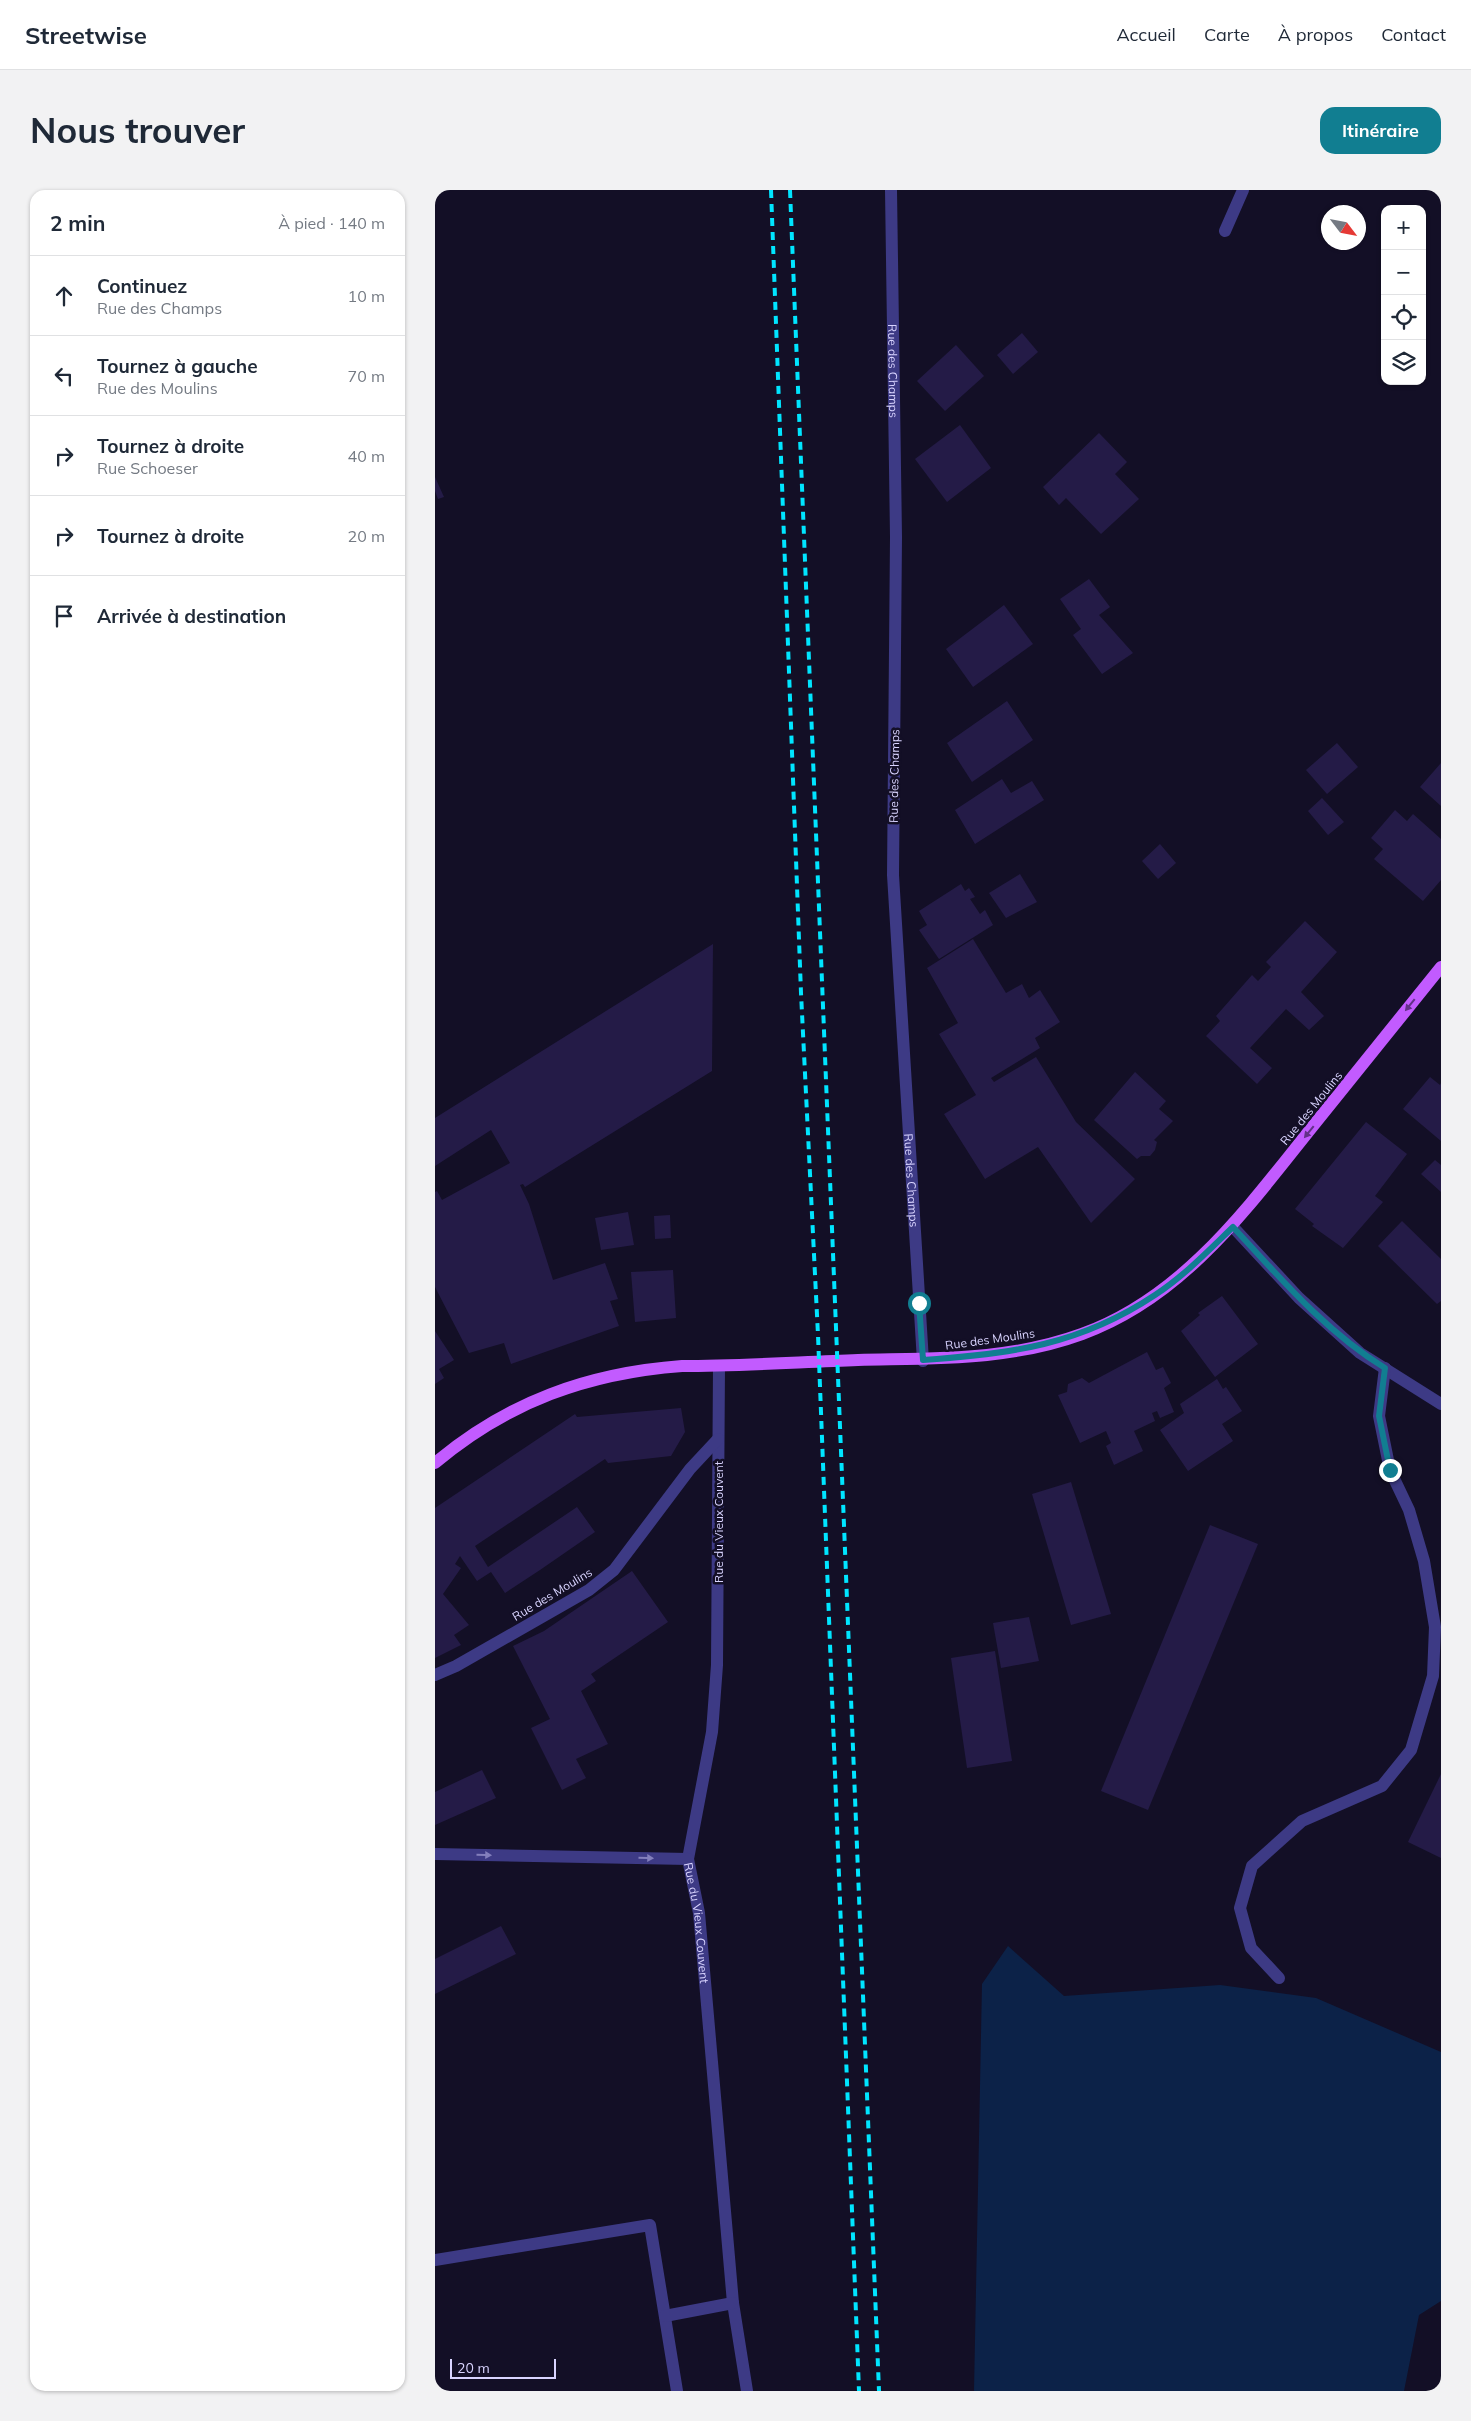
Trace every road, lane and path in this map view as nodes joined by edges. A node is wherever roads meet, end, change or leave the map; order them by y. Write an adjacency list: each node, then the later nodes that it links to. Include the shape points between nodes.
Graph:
1 (891, 190): 6 (street, Rue des Champs, via 896,537 893,875)
2 (1243, 190): 3 (street)
3 (1225, 231)
4 (1441, 968): 5 (main road, Rue des Moulins, one-way to 5)
5 (1233, 1227): 6 (main road, Rue des Moulins, via 1192,1266 1156,1294 1083,1334 1003,1353); 8 (street, via 1299,1298 1360,1353)
6 (923, 1360): 7 (main road, Rue des Moulins)
7 (719, 1366): 10 (street, Rue du Vieux Couvent); 11 (main road, Rue des Moulins, via 644,1369 590,1380 549,1394 506,1415)
8 (1385, 1368): 9 (street); 15 (street, via 1379,1416 1390,1470 1409,1510 1424,1561 1435,1627 1433,1676 1411,1750 1382,1786 1302,1821 1252,1866 1240,1908 1251,1948)
9 (1441, 1404)
10 (718, 1439): 12 (street, Rue des Moulins, via 690,1469 633,1546 607,1575 589,1590); 14 (street, Rue du Vieux Couvent, via 717,1666 712,1732)
11 (435, 1463)
12 (435, 1675)
13 (435, 1854): 14 (street, one-way to 14)
14 (688, 1859): 17 (street, Rue du Vieux Couvent, via 699,1913)
15 (1279, 1978)
16 (435, 2260): 18 (street, via 650,2225)
17 (733, 2303): 18 (street); 20 (street, Rue du Vieux Couvent)
18 (665, 2316): 19 (street)
19 (677, 2391)
20 (747, 2391)

